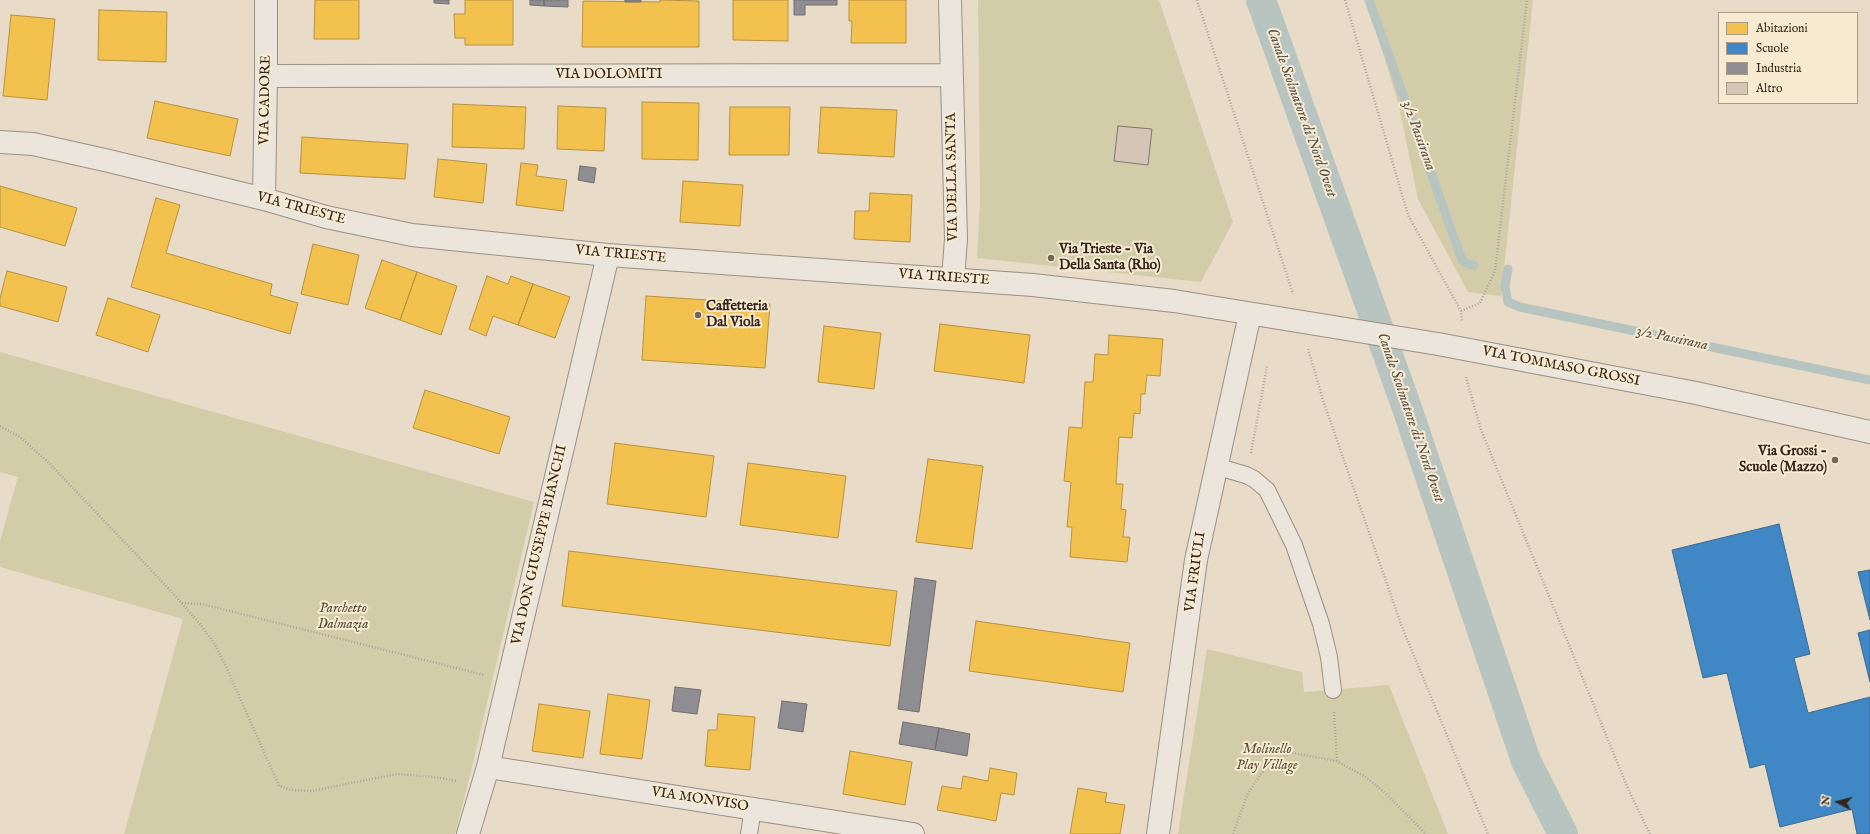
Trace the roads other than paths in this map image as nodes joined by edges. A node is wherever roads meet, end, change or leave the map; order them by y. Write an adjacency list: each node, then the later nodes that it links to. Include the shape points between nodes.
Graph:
1 (266, 0): 4 (street, VIA CADORE)
2 (950, 0): 3 (street, VIA DELLA SANTA)
3 (951, 75): 4 (street, VIA DOLOMITI); 8 (street, VIA DELLA SANTA, via 956,239)
4 (266, 76): 6 (street, VIA CADORE)
5 (0, 142): 6 (street, VIA TRIESTE, via 33,144)
6 (264, 199): 7 (street, VIA TRIESTE, via 326,217 412,235)
7 (608, 255): 8 (street, VIA TRIESTE); 13 (street, VIA DON GIUSEPPE BIANCHI)
8 (953, 279): 9 (street, VIA TRIESTE, via 1098,292)
9 (1250, 314): 10 (street, VIA TOMMASO GROSSI, via 1438,344 1696,392); 11 (street, VIA FRIULI)
10 (1870, 432)
11 (1215, 466): 12 (lane, via 1246,475 1267,490 1297,552 1321,624); 19 (street, VIA FRIULI, via 1196,560)
12 (1333, 690)
13 (484, 776): 14 (street, VIA MONVISO); 15 (street, VIA DON GIUSEPPE BIANCHI)
14 (753, 808): 16 (lane); 17 (street, VIA MONVISO)
15 (468, 834)
16 (749, 834)
17 (909, 834): 18 (street, VIA MONVISO)
18 (913, 834)
19 (1158, 834)

